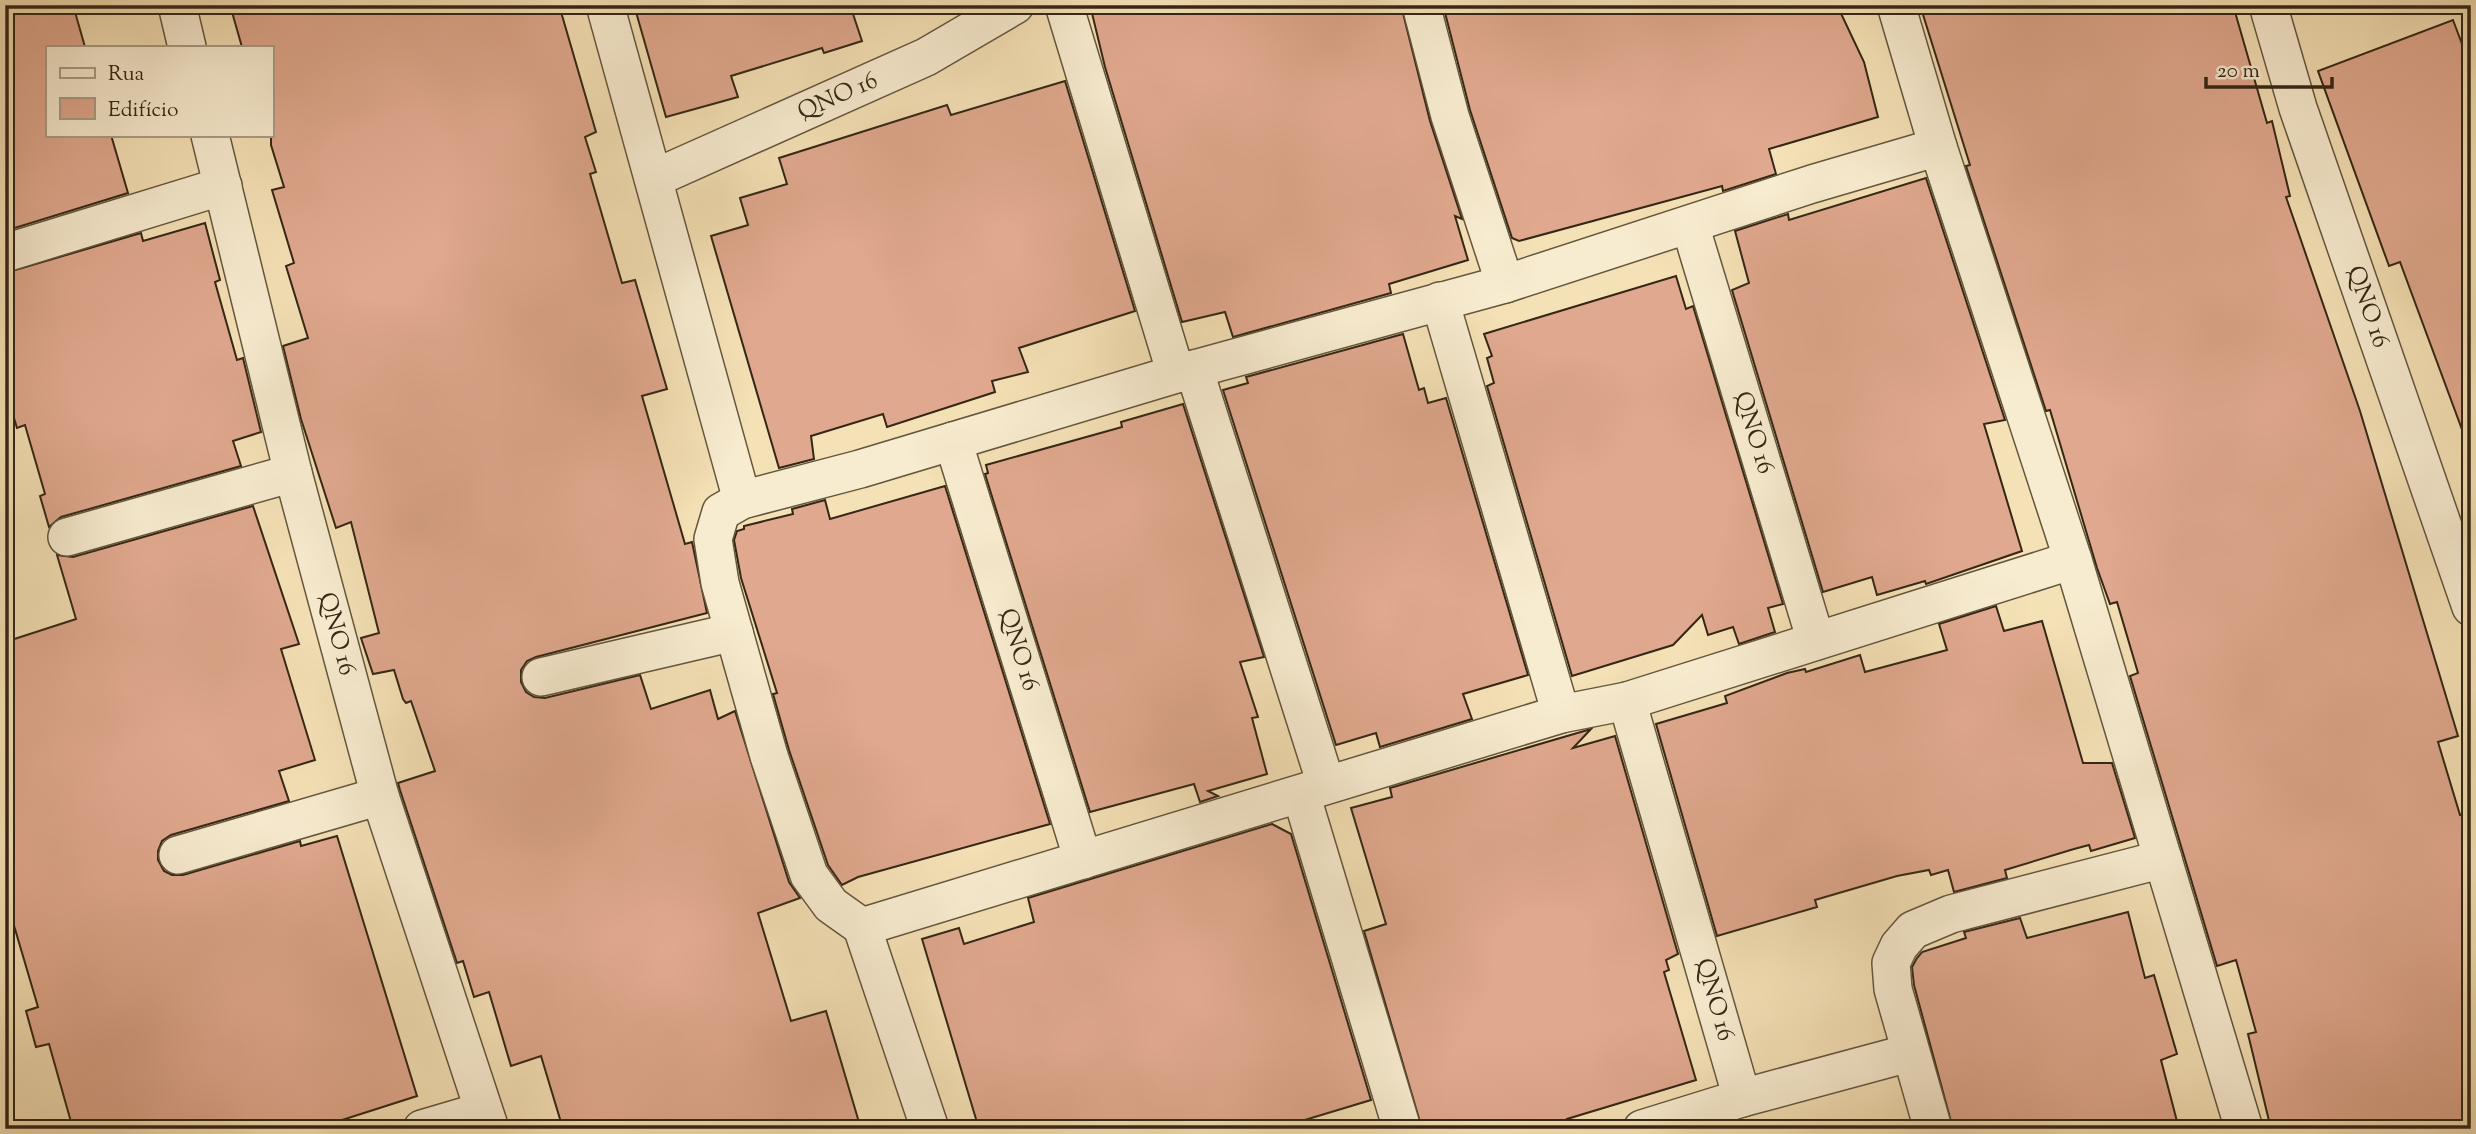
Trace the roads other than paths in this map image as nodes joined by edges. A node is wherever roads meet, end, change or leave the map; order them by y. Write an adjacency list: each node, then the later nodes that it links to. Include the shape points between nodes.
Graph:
1 (177, 5): 8 (street)
2 (606, 5): 11 (street)
3 (1015, 5): 11 (street, QNO 16, via 926,57)
4 (1064, 5): 17 (street)
5 (1421, 5): 15 (street, via 1450,116)
6 (1896, 5): 10 (street)
7 (2269, 5): 23 (street, QNO 16, via 2298,108)
8 (187, 46)
9 (210, 136): 12 (street, QNO 16)
10 (1938, 147): 13 (street); 22 (street)
11 (655, 178): 20 (street)
12 (223, 186): 14 (street); 19 (street, QNO 16)
13 (1690, 225): 15 (street); 25 (street, QNO 16)
14 (5, 253)
15 (1505, 284): 16 (street)
16 (1440, 301): 17 (street); 28 (street)
17 (1185, 371): 18 (street); 29 (street)
18 (953, 440): 20 (street); 33 (street, QNO 16)
19 (293, 473): 21 (street); 30 (street, QNO 16)
20 (742, 500): 24 (street, via 721,512 713,539)
21 (67, 537)
22 (2073, 560): 25 (street); 32 (street)
23 (2471, 607)
24 (734, 632): 26 (street); 34 (street, via 809,875 831,905)
25 (1816, 641): 27 (street)
26 (541, 677)
27 (1628, 701): 28 (street); 36 (street, QNO 16)
28 (1561, 714): 29 (street)
29 (1313, 789): 33 (street); 38 (street)
30 (380, 796): 31 (street); 37 (street, QNO 16)
31 (178, 855)
32 (2163, 859): 35 (street, via 1951,914 1913,930 1891,963); 43 (street)
33 (1083, 860): 34 (street)
34 (862, 927): 40 (street)
35 (1909, 1053): 36 (street); 42 (street)
36 (1742, 1098): 41 (street)
37 (486, 1120): 39 (street, QNO 16)
38 (1393, 1127)
39 (422, 1129)
40 (930, 1129)
41 (1642, 1129)
42 (1933, 1129)
43 (2244, 1129)

